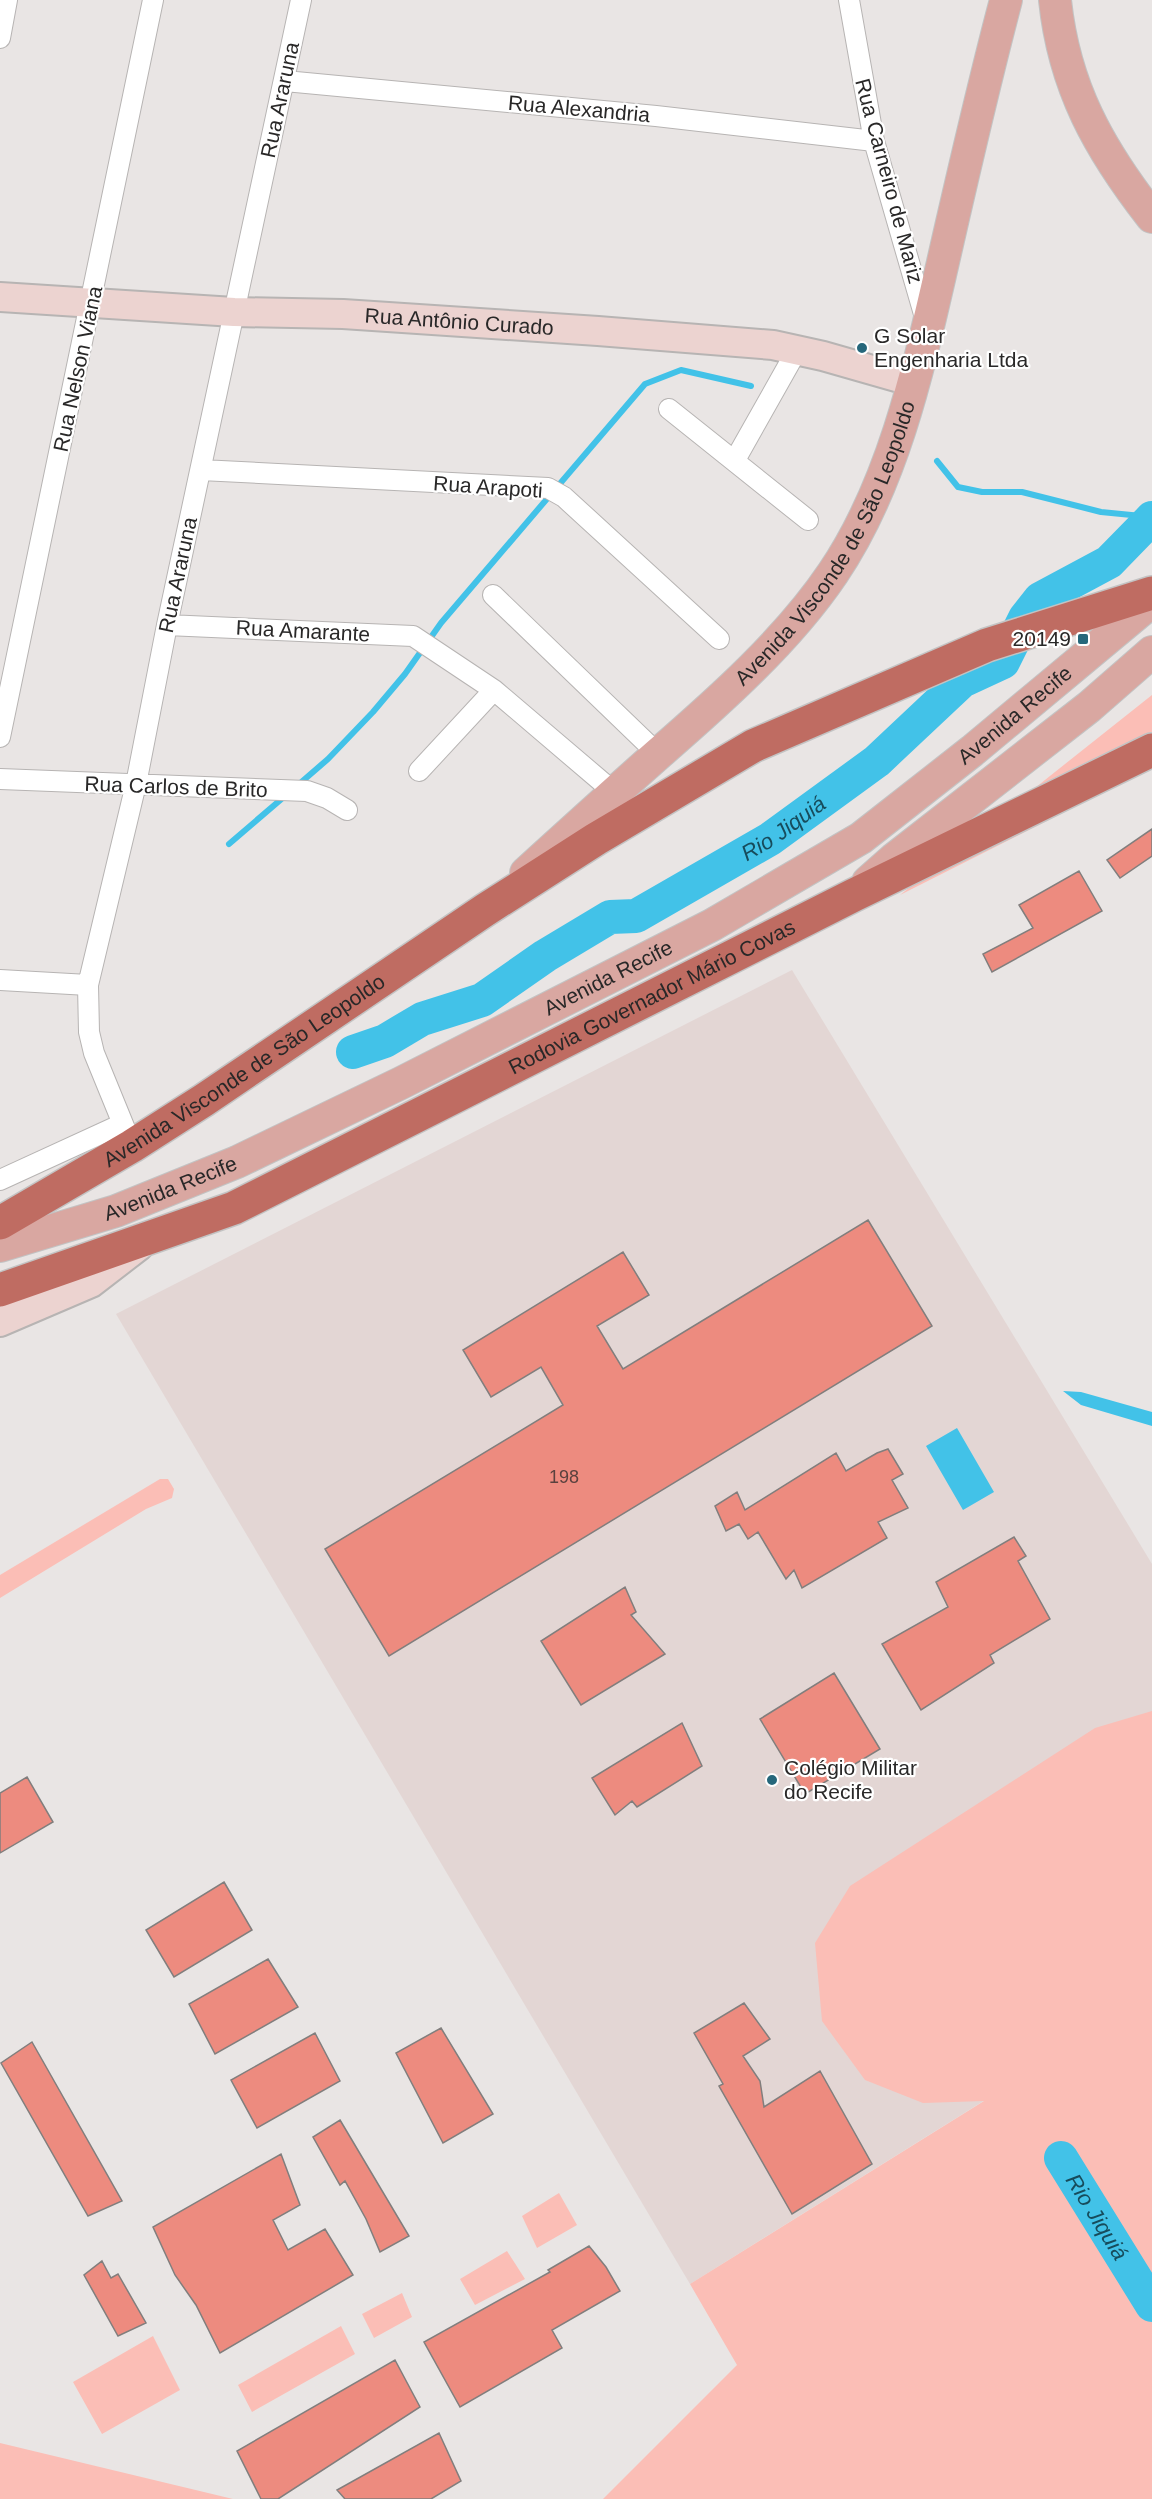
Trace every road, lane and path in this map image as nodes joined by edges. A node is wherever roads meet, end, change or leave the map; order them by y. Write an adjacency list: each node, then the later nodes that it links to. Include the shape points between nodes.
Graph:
1 (7, 0): 7 (street)
2 (153, 0): 12 (street, Rua Nelson Viana)
3 (301, 0): 8 (street, Rua Araruna)
4 (849, 0): 9 (street, Rua Carneiro de Mariz)
5 (1006, 0): 14 (main road, Avenida Visconde de São Leopoldo)
6 (1055, 0): 10 (main road, via 1070,77 1095,134)
7 (0, 38)
8 (285, 81): 9 (street, Rua Alexandria); 13 (street, Rua Araruna)
9 (874, 141): 14 (street, Rua Carneiro de Mariz)
10 (1152, 217)
11 (0, 297): 12 (street, Rua Antônio Curado)
12 (92, 302): 13 (street, Rua Antônio Curado); 28 (street, Rua Nelson Viana)
13 (234, 312): 15 (street, Rua Antônio Curado, via 598,331); 19 (street, Rua Araruna)
14 (928, 326): 16 (main road, Avenida Visconde de São Leopoldo)
15 (797, 350): 16 (street, Rua Antônio Curado); 18 (street)
16 (914, 382): 30 (main road, Avenida Visconde de São Leopoldo, via 876,493 832,574 749,671)
17 (669, 409): 18 (street)
18 (735, 460): 20 (street)
19 (201, 470): 24 (street, Rua Araruna); 25 (street, Rua Arapoti, via 556,493)
20 (808, 520)
21 (1152, 593): 37 (highway, Avenida Visconde de São Leopoldo, via 987,645 753,746)
22 (493, 596): 30 (street)
23 (1152, 601): 44 (main road, Avenida Recife, via 861,838 712,926 237,1162 116,1211)
24 (167, 625): 27 (street, Rua Amarante, via 413,636); 33 (street, Rua Araruna)
25 (720, 639)
26 (1152, 652): 36 (main road, Avenida Recife)
27 (494, 690): 31 (street); 34 (street, Rua Amarante)
28 (0, 737)
29 (1152, 750): 36 (highway, Rodovia Governador Mário Covas)
30 (658, 754): 34 (main road, Avenida Visconde de São Leopoldo)
31 (419, 771)
32 (0, 779): 33 (street, Rua Carlos de Brito)
33 (136, 784): 35 (street, Rua Carlos de Brito, via 307,791); 39 (street, Rua Araruna)
34 (615, 792): 37 (main road, Avenida Visconde de São Leopoldo)
35 (347, 810)
36 (854, 895): 43 (highway, Rodovia Governador Mário Covas, via 234,1208)
37 (484, 910): 40 (highway, Avenida Visconde de São Leopoldo, via 204,1100)
38 (0, 980): 39 (street)
39 (88, 985): 40 (street, Rua Araruna, via 89,1032 94,1053)
40 (127, 1135): 41 (street); 42 (highway, Avenida Visconde de São Leopoldo)
41 (0, 1180)
42 (0, 1223)
43 (148, 1240): 45 (highway); 46 (street, via 91,1283)
44 (0, 1246)
45 (0, 1290)
46 (0, 1322)

